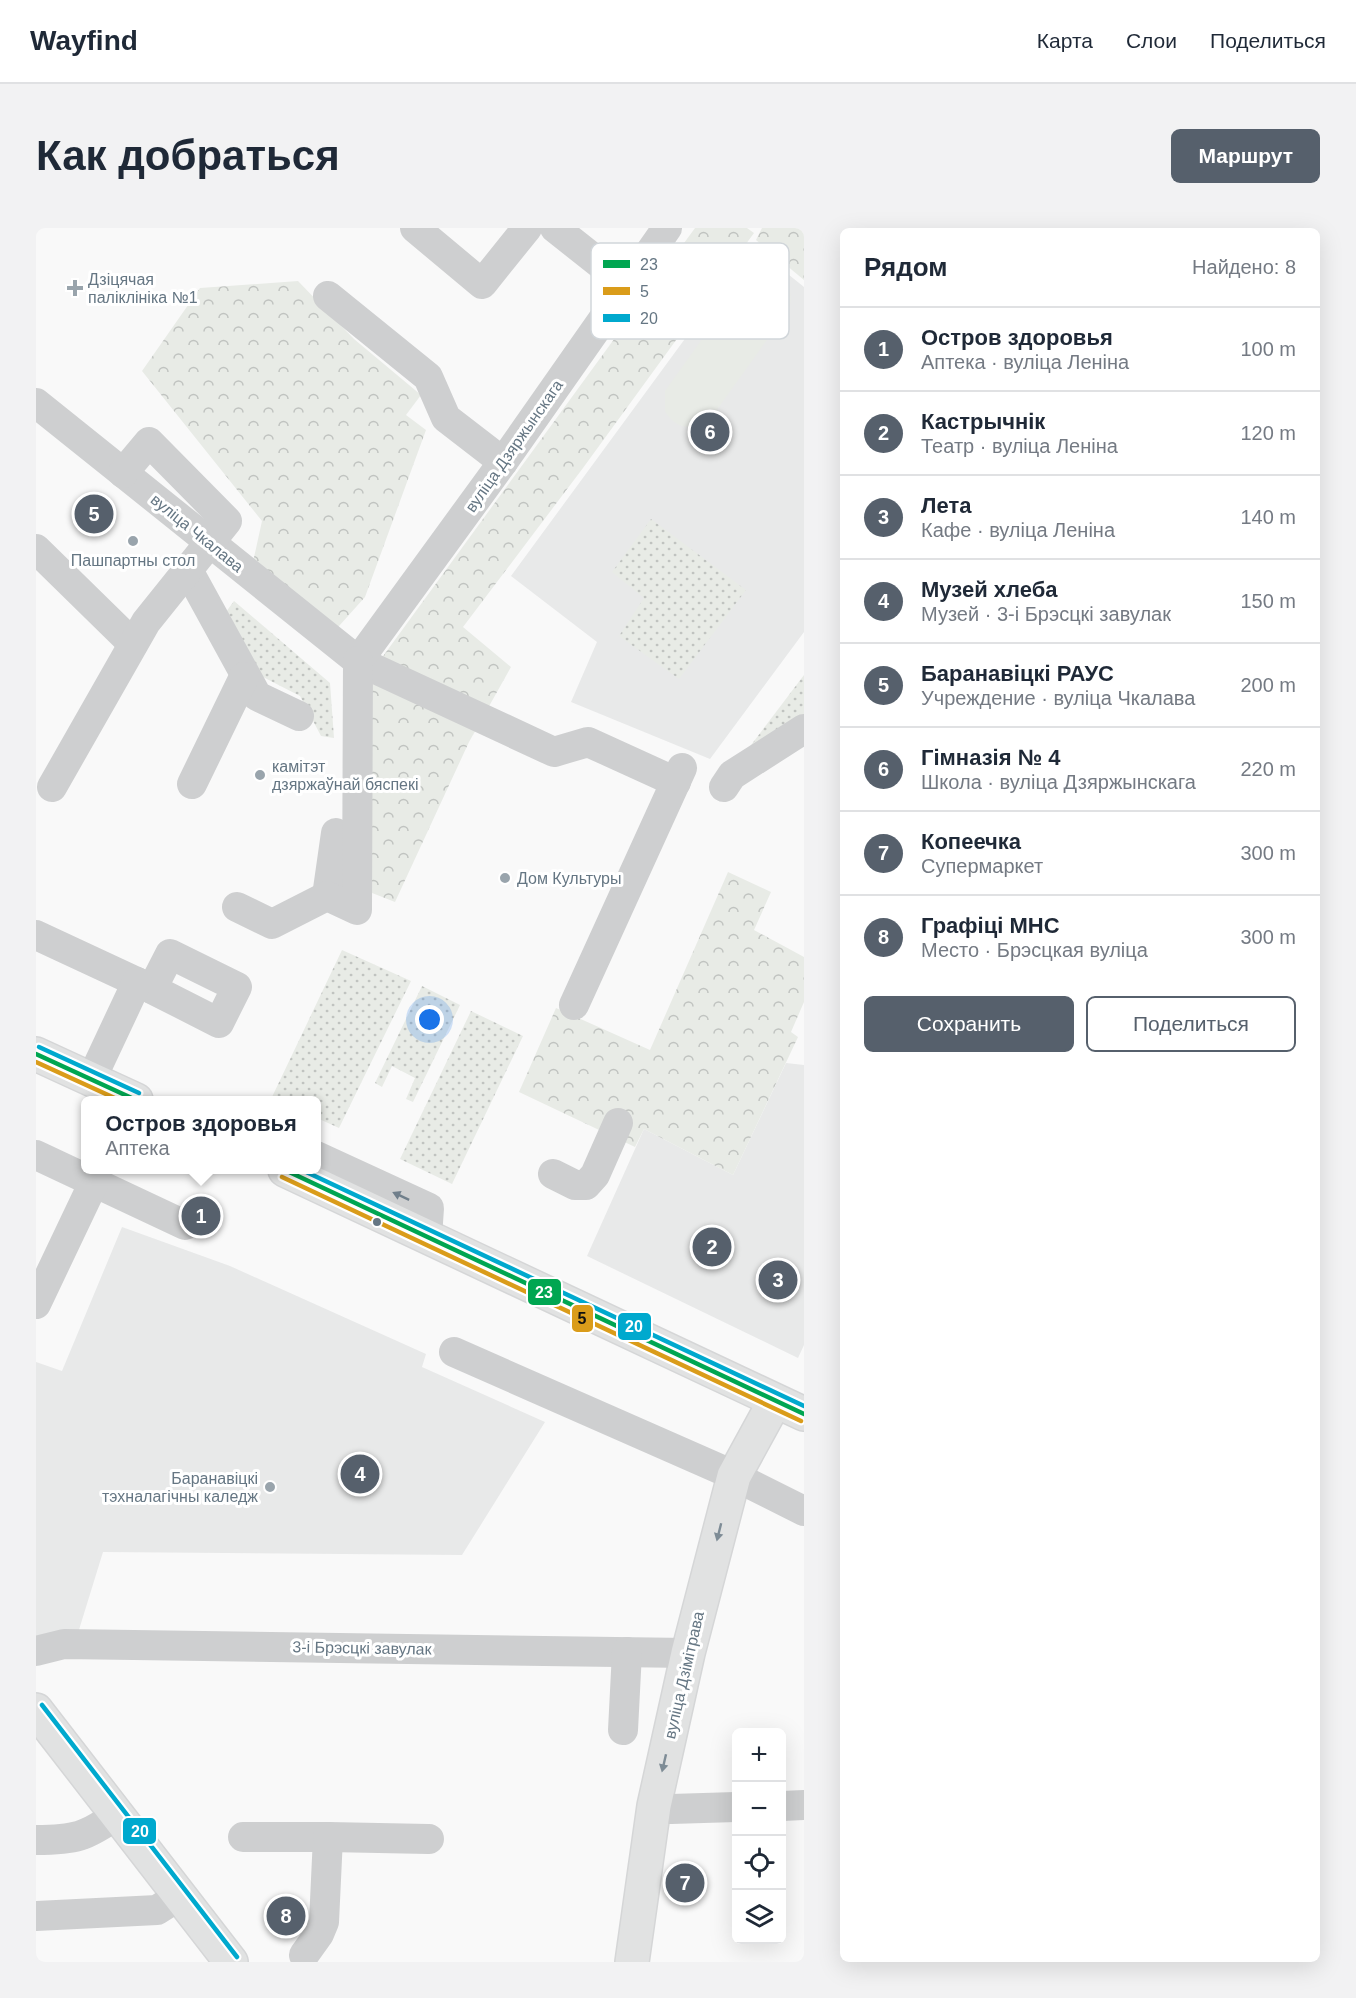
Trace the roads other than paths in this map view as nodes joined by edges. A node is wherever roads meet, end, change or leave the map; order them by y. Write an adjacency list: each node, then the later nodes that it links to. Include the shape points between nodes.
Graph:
1 (415, 228): 2 (street, via 482,284)
2 (527, 228)
3 (555, 228): 6 (street)
4 (667, 228): 5 (street, вуліца Дзяржынскага)
5 (656, 243)
6 (591, 256)
7 (328, 296): 10 (street, via 428,377 446,418)
8 (591, 336): 10 (street, вуліца Дзяржынскага)
9 (36, 403): 11 (street, вуліца Чкалава)
10 (503, 462): 16 (street, вуліца Дзяржынскага)
11 (123, 473): 12 (street, вуліца Чкалава); 12 (street, via 148,442 227,521)
12 (210, 544): 14 (street); 16 (street, вуліца Чкалава)
13 (36, 549): 15 (street)
14 (189, 572): 15 (street, via 146,622); 17 (street)
15 (133, 644): 21 (street)
16 (358, 661): 24 (street, via 357,910); 27 (street, вуліца Чкалава, via 554,752 588,741 679,775)
17 (244, 677): 18 (street, via 257,696); 20 (street)
18 (299, 717)
19 (804, 729): 22 (street, via 732,775)
20 (192, 784)
21 (52, 787)
22 (724, 787)
23 (336, 833): 24 (street)
24 (327, 896): 25 (street, via 272,924)
25 (237, 907)
26 (36, 935): 29 (street, via 145,986)
27 (574, 1005)
28 (36, 1054): 29 (main road)
29 (91, 1080): 30 (main road)
30 (125, 1096)
31 (618, 1123): 35 (street, via 595,1175 586,1185 575,1185)
32 (36, 1155): 36 (street)
33 (321, 1158): 38 (street, one-way to 33, via 429,1208)
34 (293, 1174): 38 (main road)
35 (553, 1174)
36 (94, 1182): 37 (street); 39 (street)
37 (185, 1225)
38 (427, 1237): 41 (main road)
39 (36, 1304)
40 (454, 1352): 43 (street)
41 (775, 1401): 42 (main road); 43 (main road, вуліца Дзімітрава)
42 (804, 1414)
43 (734, 1476): 44 (street); 47 (main road, вуліца Дзімітрава, one-way to 47)
44 (804, 1511)
45 (36, 1651): 46 (street, 3-і Брэсцкі завулак, via 64,1644)
46 (627, 1652): 47 (street, 3-і Брэсцкі завулак); 49 (street)
47 (688, 1653): 51 (main road, вуліца Дзімітрава, one-way to 51)
48 (36, 1710): 54 (main road)
49 (623, 1730)
50 (804, 1805): 52 (street)
51 (654, 1806): 53 (street); 63 (main road, вуліца Дзімітрава)
52 (786, 1806)
53 (732, 1807)
54 (118, 1814): 58 (street, via 96,1830 70,1840); 59 (main road)
55 (243, 1837): 56 (street)
56 (328, 1837): 57 (street); 61 (street, via 324,1922)
57 (429, 1839)
58 (36, 1840)
59 (179, 1896): 60 (street, via 157,1910); 62 (main road)
60 (36, 1916)
61 (303, 1960)
62 (231, 1962)
63 (632, 1962)

